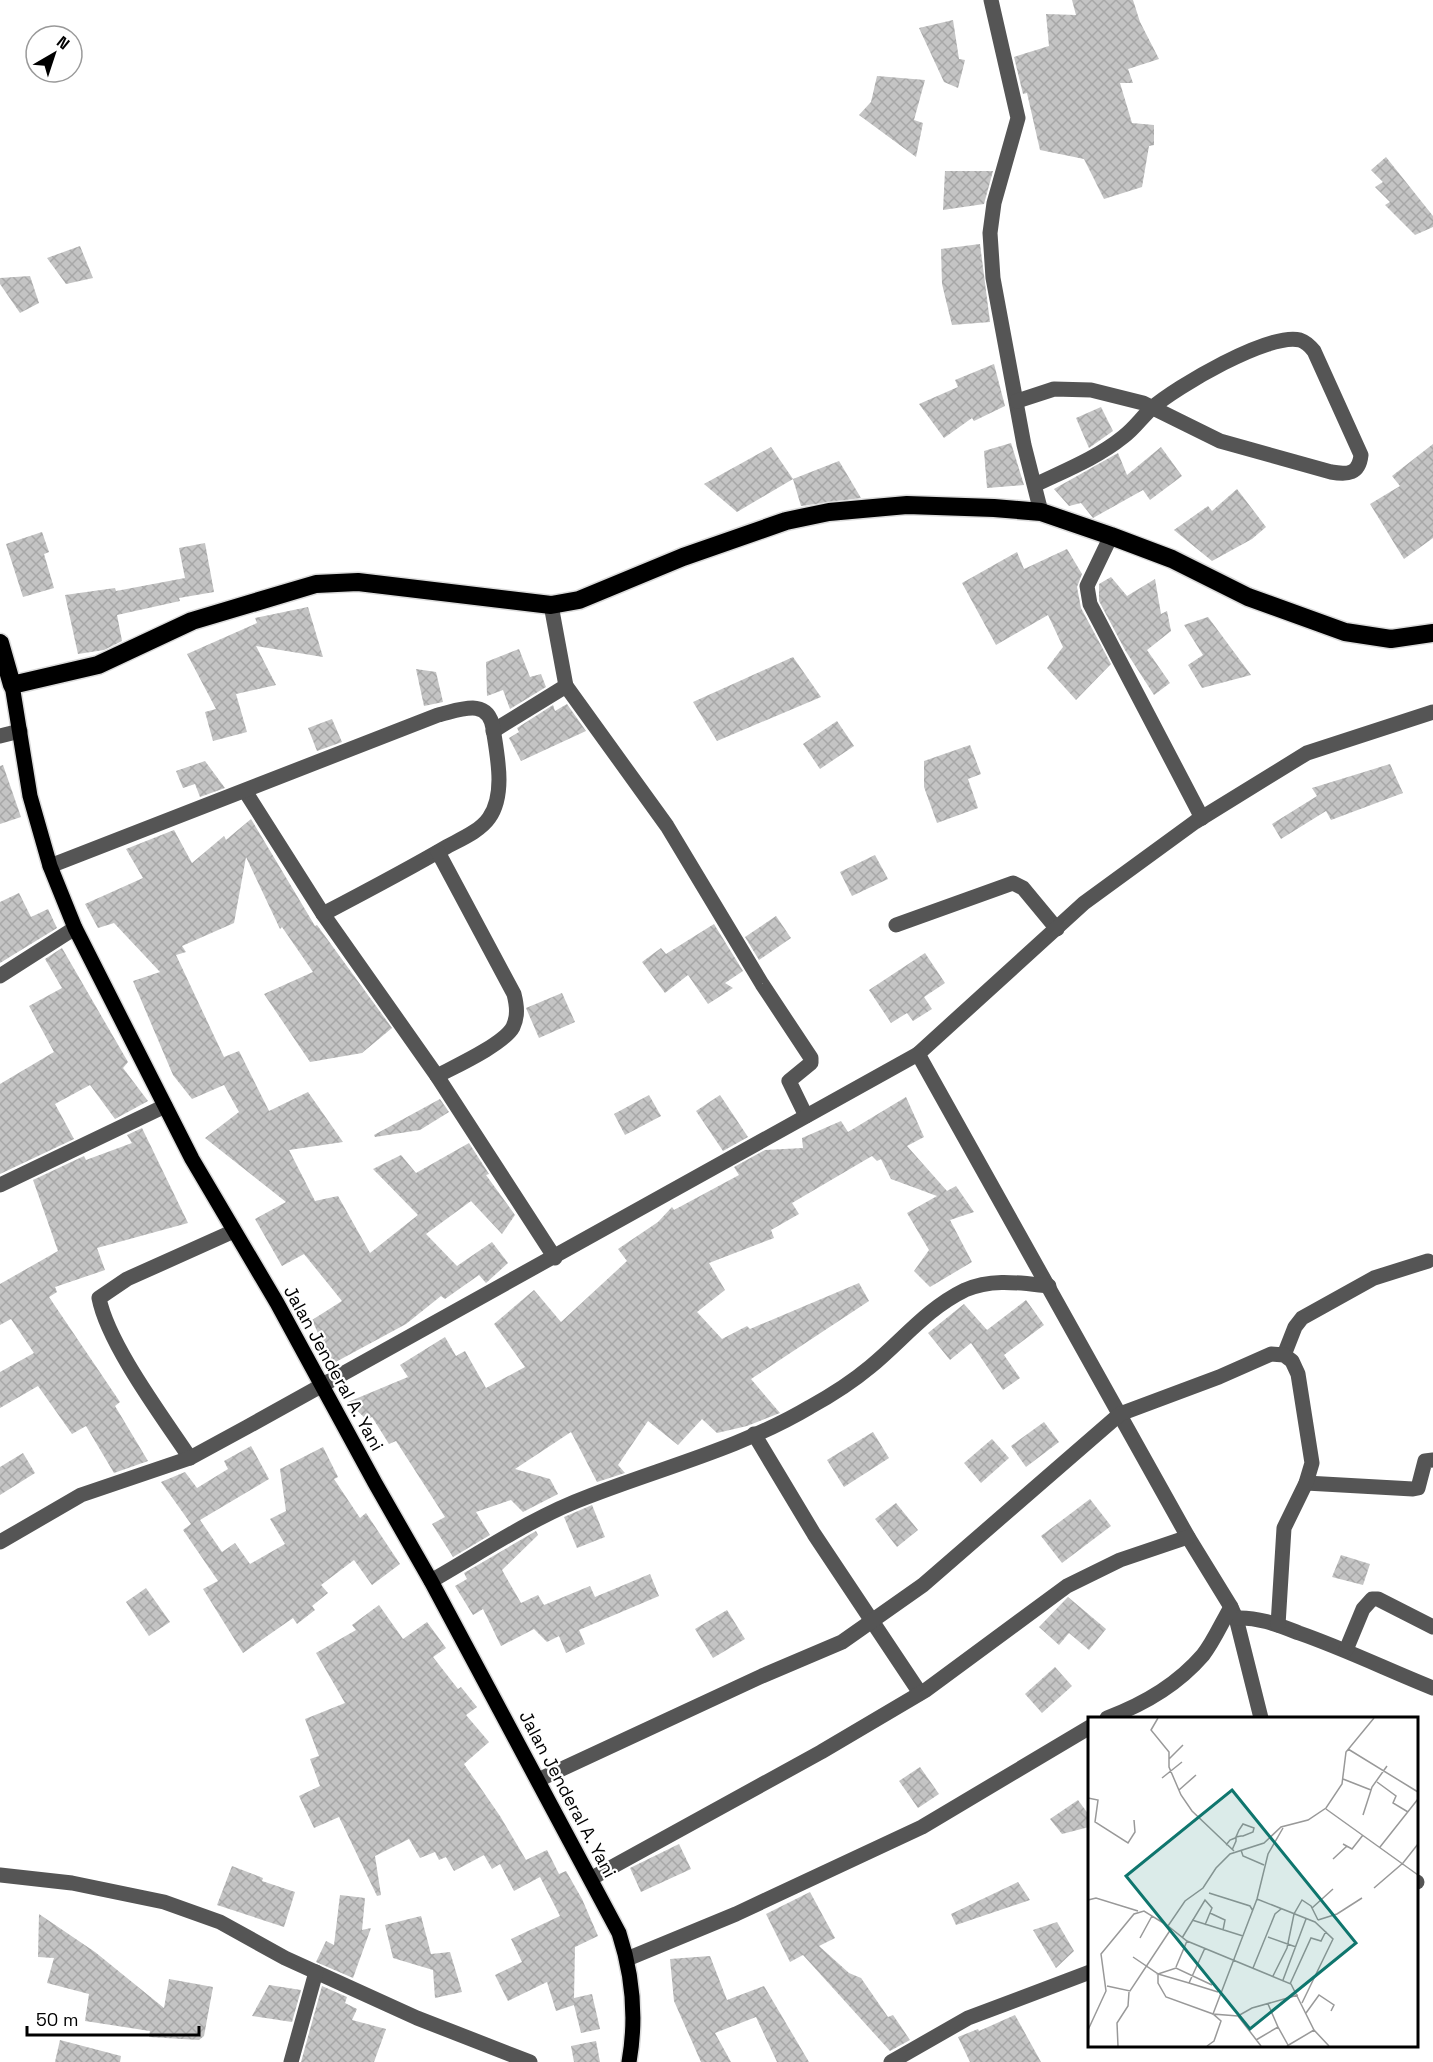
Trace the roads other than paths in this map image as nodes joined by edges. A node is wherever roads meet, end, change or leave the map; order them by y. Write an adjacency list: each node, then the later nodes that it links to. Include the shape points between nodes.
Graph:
1 (991, 0): 2 (street, via 1018,118 994,203 990,233 993,278)
2 (1017, 401): 3 (street, via 1054,389 1071,388 1117,396); 4 (street)
3 (1152, 408): 3 (street, via 1221,364 1270,345 1300,340 1314,351 1359,448 1359,466 1353,472 1338,474 1244,449 1201,434); 4 (street, via 1123,437)
4 (1035, 485): 5 (street)
5 (1041, 512): 6 (highway); 7 (highway, via 907,505 829,512 786,521 683,557 579,600)
6 (1111, 536): 8 (highway, via 1172,559 1248,597 1345,632 1391,639); 17 (street, via 1087,586 1090,604)
7 (551, 605): 10 (highway, via 358,582 316,584 192,621 98,665); 11 (street)
8 (1433, 633)
9 (0, 643): 10 (highway)
10 (12, 684): 13 (main road, Jalan Jenderal A. Yani)
11 (566, 686): 14 (street); 28 (street, via 667,826 811,1058 811,1064 789,1081)
12 (1433, 712): 17 (street, via 1307,753)
13 (20, 731): 15 (street); 19 (main road, Jalan Jenderal A. Yani, via 30,796)
14 (494, 731): 16 (street, via 486,710 476,706 438,715); 18 (street, via 498,783 489,818)
15 (0, 736)
16 (245, 791): 19 (street); 20 (street)
17 (1202, 818): 23 (street, via 1084,903)
18 (438, 852): 20 (street); 26 (street, via 514,994 517,1009 512,1029)
19 (50, 866): 22 (main road, Jalan Jenderal A. Yani)
20 (323, 914): 26 (street)
21 (897, 925): 23 (street, via 1013,883 1023,888)
22 (75, 928): 24 (street); 27 (main road, Jalan Jenderal A. Yani)
23 (1056, 929): 25 (street)
24 (0, 976)
25 (918, 1054): 28 (street); 33 (street)
26 (437, 1076): 31 (street)
27 (165, 1106): 29 (street); 30 (main road, Jalan Jenderal A. Yani)
28 (806, 1116): 31 (street)
29 (0, 1185)
30 (234, 1231): 35 (main road, Jalan Jenderal A. Yani); 38 (street, via 127,1279 99,1298 103,1317)
31 (555, 1258): 35 (street)
32 (1428, 1261): 34 (street, via 1374,1278 1302,1318)
33 (1049, 1286): 36 (street); 37 (street, via 983,1283 963,1291 923,1316 870,1367 810,1407)
34 (1284, 1355): 36 (street, via 1271,1354); 40 (street, via 1298,1374 1312,1463)
35 (321, 1385): 38 (street); 43 (main road, Jalan Jenderal A. Yani)
36 (1120, 1414): 41 (street); 45 (street, via 923,1585)
37 (754, 1434): 43 (street, via 585,1497); 45 (street, via 814,1534)
38 (190, 1458): 42 (street, via 81,1495)
39 (1433, 1460): 40 (street, via 1425,1461 1418,1488 1413,1489)
40 (1306, 1483): 46 (street, via 1284,1528)
41 (1188, 1537): 44 (street); 50 (street, via 1120,1560 1067,1586)
42 (0, 1542)
43 (432, 1581): 54 (main road, Jalan Jenderal A. Yani)
44 (1233, 1612): 46 (street); 51 (street, via 1203,1654 1178,1677 1136,1707); 52 (street)
45 (873, 1621): 50 (street); 54 (street, via 842,1642)
46 (1275, 1624): 48 (street)
47 (1433, 1627): 48 (street, via 1372,1599 1363,1609)
48 (1346, 1650): 49 (street)
49 (1433, 1688)
50 (920, 1693): 56 (street)
51 (1112, 1717)
52 (1260, 1717)
53 (1088, 1727): 57 (street, via 922,1827 736,1914)
54 (538, 1780): 56 (main road, Jalan Jenderal A. Yani)
55 (0, 1875): 58 (street, via 164,1902 220,1922)
56 (591, 1878): 57 (main road, Jalan Jenderal A. Yani, via 619,1933)
57 (627, 1959): 62 (main road, Jalan Jenderal A. Yani, via 634,2004)
58 (316, 1972): 60 (street); 61 (street, via 417,2018)
59 (1088, 1972): 63 (street, via 968,2019)
60 (291, 2062)
61 (530, 2062)
62 (629, 2062)
63 (891, 2062)

